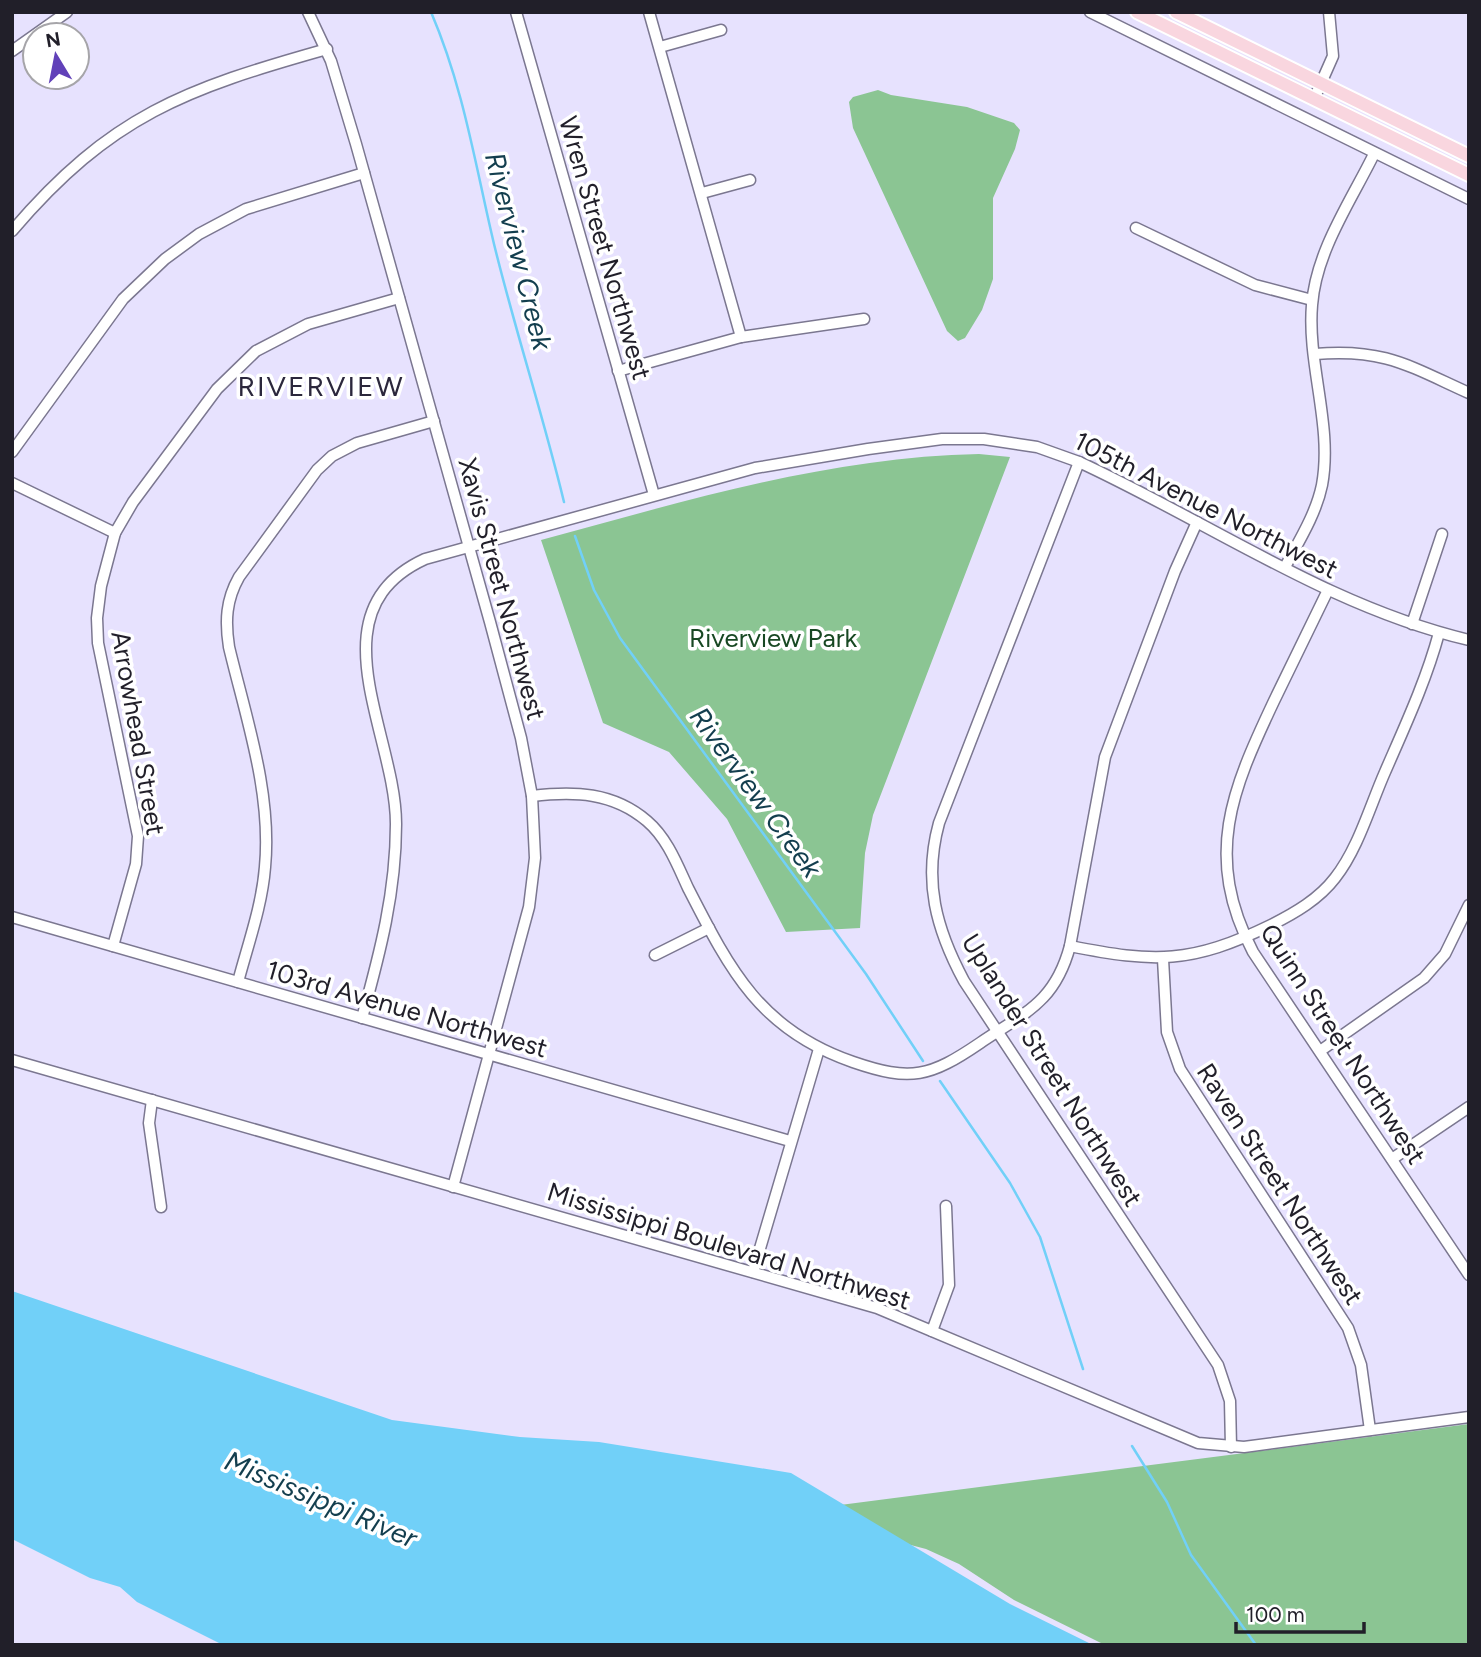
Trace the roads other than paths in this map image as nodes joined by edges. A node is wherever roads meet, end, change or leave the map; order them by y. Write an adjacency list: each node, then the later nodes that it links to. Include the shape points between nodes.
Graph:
1 (67, 12): 12 (street)
2 (308, 12): 11 (street, Xavis Street Northwest)
3 (516, 12): 29 (street, Wren Street Northwest)
4 (649, 12): 10 (street)
5 (1090, 12): 15 (street)
6 (1137, 12): 14 (main road)
7 (1176, 12): 13 (main road)
8 (1329, 12): 13 (street, via 1333,56)
9 (721, 30): 10 (street)
10 (660, 47): 20 (street)
11 (327, 49): 17 (street, Xavis Street Northwest); 23 (street, via 219,80 144,115 75,164)
12 (12, 51)
13 (1322, 83): 14 (street); 16 (main road)
14 (1314, 99): 18 (main road)
15 (1374, 153): 21 (street); 25 (street, via 1323,258)
16 (1469, 156)
17 (363, 173): 24 (street, Xavis Street Northwest); 32 (street, via 246,209 164,259 123,299)
18 (1469, 175)
19 (751, 180): 20 (street)
20 (702, 193): 27 (street)
21 (1469, 199)
22 (1136, 228): 25 (street, via 1255,285)
23 (12, 231)
24 (399, 298): 31 (street, Xavis Street Northwest); 37 (street, Arrowhead Street, via 308,324 256,351 217,389 139,493)
25 (1312, 300): 28 (street)
26 (864, 318): 27 (street)
27 (741, 337): 29 (street)
28 (1315, 354): 30 (street, via 1383,355); 40 (street, via 1323,478 1313,514)
29 (618, 372): 35 (street, Wren Street Northwest)
30 (1469, 393)
31 (434, 421): 39 (street, Xavis Street Northwest); 54 (street, via 357,443 324,462 229,598 229,647 267,821 261,895)
32 (12, 452)
33 (1079, 462): 35 (street, 105th Avenue Northwest, via 1010,442 942,439 774,464); 36 (street, 105th Avenue Northwest); 56 (street, Uplander Street Northwest, via 933,848 931,890 942,935 964,981)
34 (12, 483): 37 (street)
35 (654, 495): 39 (street, 105th Avenue Northwest)
36 (1197, 522): 40 (street, 105th Avenue Northwest); 51 (street, via 1105,757)
37 (115, 533): 50 (street, Arrowhead Street, via 101,586 98,643 138,845)
38 (1442, 534): 42 (street)
39 (469, 545): 45 (street, Xavis Street Northwest); 55 (street, 105th Avenue Northwest, via 399,573 382,592 366,627 366,668 389,766 396,824 389,917)
40 (1285, 567): 41 (street, 105th Avenue Northwest)
41 (1328, 590): 42 (street, 105th Avenue Northwest); 49 (street, Quinn Street Northwest, via 1244,765 1231,806 1228,869)
42 (1412, 624): 43 (street, 105th Avenue Northwest)
43 (1439, 633): 44 (street, 105th Avenue Northwest); 49 (street, via 1418,697 1336,877 1314,899)
44 (1469, 640)
45 (532, 796): 48 (street, via 591,794 621,804 646,820 667,845); 59 (street, Xavis Street Northwest, via 532,891)
46 (1469, 905): 58 (street, via 1445,954 1424,978)
47 (12, 917): 50 (street, 103rd Avenue Northwest)
48 (709, 928): 52 (street); 57 (street, via 750,995 785,1027)
49 (1246, 937): 53 (street, via 1194,956); 58 (street, Quinn Street Northwest)
50 (113, 946): 54 (street, 103rd Avenue Northwest)
51 (1070, 946): 53 (street, via 1130,958); 56 (street, via 1051,992)
52 (655, 955)
53 (1163, 959): 72 (street, Raven Street Northwest, via 1167,1032 1180,1069 1348,1328 1361,1365)
54 (237, 982): 55 (street, 103rd Avenue Northwest)
55 (362, 1018): 59 (street, 103rd Avenue Northwest)
56 (997, 1032): 57 (street, via 941,1068 915,1075 888,1073); 73 (street, Uplander Street Northwest, via 1218,1365 1230,1401)
57 (819, 1049): 63 (street)
58 (1320, 1051): 64 (street, Quinn Street Northwest)
59 (490, 1055): 63 (street, 103rd Avenue Northwest); 65 (street, Xavis Street Northwest)
60 (12, 1060): 61 (street, Mississippi Boulevard Northwest)
61 (152, 1100): 65 (street, Mississippi Boulevard Northwest); 67 (street, via 149,1123)
62 (1469, 1107): 64 (street)
63 (790, 1141): 69 (street)
64 (1392, 1158): 68 (street, Quinn Street Northwest)
65 (453, 1187): 69 (street, Mississippi Boulevard Northwest)
66 (946, 1206): 70 (street, via 949,1285)
67 (161, 1207)
68 (1467, 1268)
69 (752, 1272): 70 (street, Mississippi Boulevard Northwest, via 877,1308)
70 (932, 1331): 73 (street, Mississippi Boulevard Northwest, via 1179,1438)
71 (1469, 1417): 72 (street, Mississippi Boulevard Northwest)
72 (1370, 1430): 73 (street, Mississippi Boulevard Northwest)
73 (1231, 1447)

